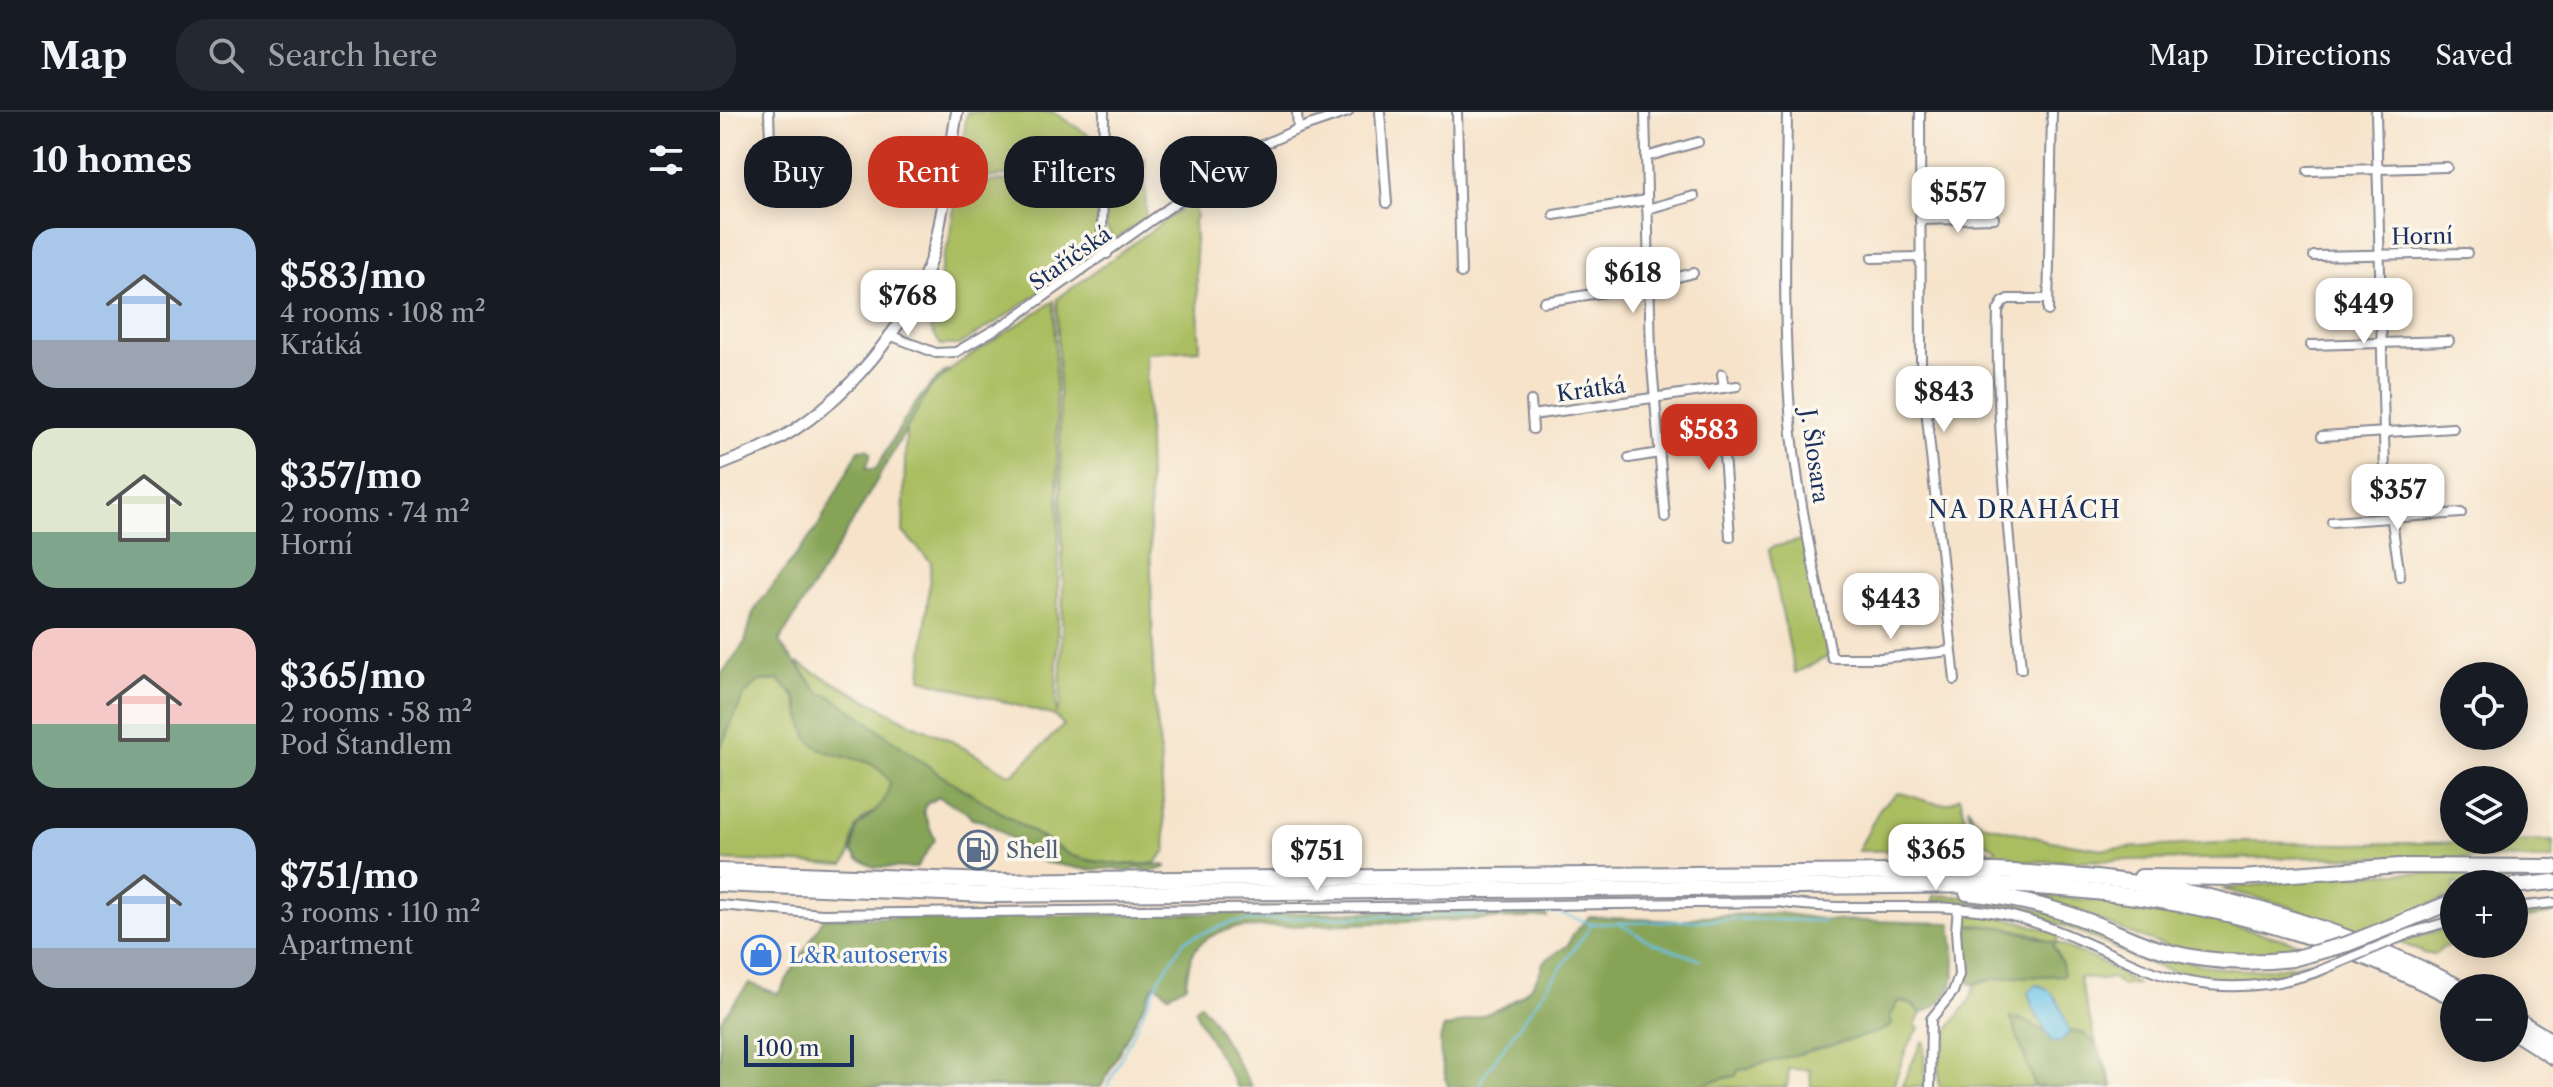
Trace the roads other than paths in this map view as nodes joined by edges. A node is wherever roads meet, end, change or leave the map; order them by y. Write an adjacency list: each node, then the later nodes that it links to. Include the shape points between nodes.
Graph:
1 (769, 112): 14 (street)
2 (957, 112): 38 (street, via 935,245)
3 (1104, 112): 27 (street, via 1102,236)
4 (1297, 112): 13 (street)
5 (1348, 112): 13 (street, Staříčská)
6 (1380, 112): 21 (street)
7 (1457, 112): 32 (street)
8 (1645, 112): 16 (street, Krátká)
9 (1787, 112): 61 (street, J. Šlosara, via 1790,414 1832,658)
10 (1920, 112): 25 (street)
11 (2052, 112): 35 (street)
12 (2376, 112): 18 (street, Horní)
13 (1298, 129): 27 (street, Staříčská, via 1237,158)
14 (770, 136)
15 (1698, 142): 16 (street)
16 (1646, 157): 22 (street, Krátká)
17 (2447, 167): 18 (street)
18 (2377, 170): 19 (street); 28 (street, Horní)
19 (2308, 171)
20 (1694, 196): 22 (street)
21 (1387, 203)
22 (1647, 205): 23 (street); 34 (street, Krátká)
23 (1554, 215)
24 (1994, 218): 25 (street)
25 (1920, 220): 30 (street)
26 (2467, 253): 28 (street, Horní)
27 (1107, 254): 38 (street, Staříčská, via 956,352 936,353)
28 (2379, 255): 29 (street, Horní); 40 (street, Horní)
29 (2314, 256)
30 (1921, 257): 31 (street); 61 (street, via 1921,362)
31 (1872, 258)
32 (1461, 273)
33 (1693, 273): 34 (street)
34 (1648, 285): 36 (street); 45 (street, Krátká)
35 (2048, 299): 37 (street); 62 (street, via 2008,299 1998,310 2004,485)
36 (1544, 302)
37 (2048, 311)
38 (889, 335): 54 (street, via 817,413)
39 (2449, 341): 40 (street)
40 (2380, 343): 41 (street); 50 (street, Horní)
41 (2311, 345)
42 (1722, 374): 44 (street)
43 (1737, 386): 44 (street, Krátká)
44 (1724, 388): 45 (street, Krátká)
45 (1655, 398): 47 (street, Krátká); 52 (street, Krátká)
46 (1531, 401): 47 (street, Krátká)
47 (1532, 415): 49 (street, Krátká)
48 (2453, 428): 50 (street)
49 (1533, 429)
50 (2383, 431): 51 (street); 56 (street, Horní)
51 (2322, 436)
52 (1659, 449): 53 (street); 57 (street, Krátká); 59 (street, via 1723,440)
53 (1629, 458)
54 (720, 465)
55 (2461, 513): 56 (street)
56 (2390, 516): 58 (street); 60 (street, Horní)
57 (1665, 517)
58 (2332, 522)
59 (1730, 537)
60 (2400, 577)
61 (1951, 651): 63 (street)
62 (2021, 669)
63 (1955, 680)
64 (2553, 867): 66 (highway, via 2399,866 2220,879)
65 (720, 871): 66 (highway, via 990,881 1995,871)
66 (2073, 876): 77 (highway, via 2140,884 2272,912 2361,942)
67 (2553, 882): 69 (highway)
68 (720, 884): 70 (highway, via 990,895)
69 (2528, 885)
70 (1879, 886): 74 (highway, bridge, via 2023,901 2165,951 2210,961 2261,963 2347,944); 78 (highway, via 2072,888 2179,903 2327,942)
71 (2553, 903): 73 (street)
72 (720, 905): 75 (street, via 822,914 1778,902)
73 (2528, 906)
74 (2440, 907)
75 (1958, 908): 76 (street, bridge, via 2038,923 2147,969 2221,987 2289,980); 83 (street, via 1959,975 1953,992 1931,1019)
76 (2440, 924)
77 (2440, 978)
78 (2440, 991)
79 (2528, 1027): 81 (highway)
80 (2528, 1041): 82 (highway)
81 (2553, 1042)
82 (2553, 1057)
83 (1930, 1087)

